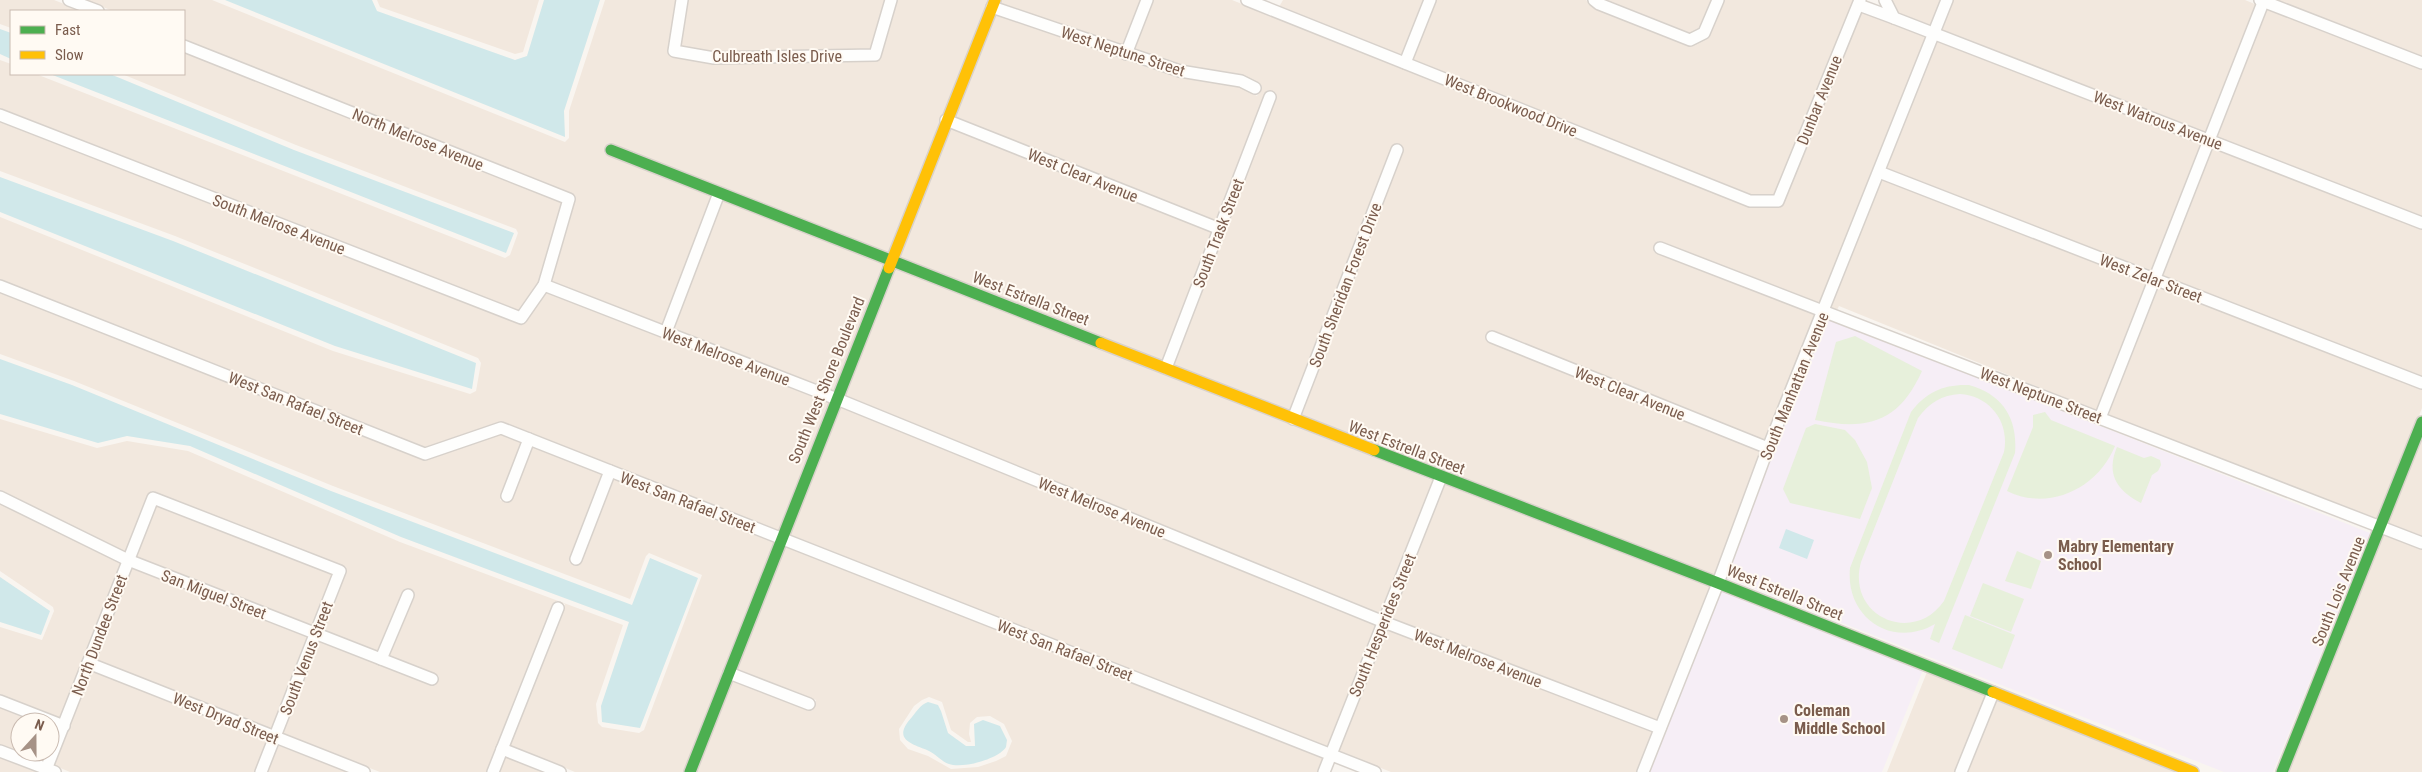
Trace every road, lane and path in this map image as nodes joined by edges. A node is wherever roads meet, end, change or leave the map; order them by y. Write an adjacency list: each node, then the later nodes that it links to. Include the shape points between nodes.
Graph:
1 (69, 0): 15 (street)
2 (682, 0): 3 (street, Culbreath Isles Drive, via 674,51 714,58 875,54)
3 (891, 0)
4 (1147, 0): 19 (street)
5 (1247, 0): 14 (street, West Brookwood Drive)
6 (1430, 0): 20 (street)
7 (1594, 0): 8 (street, via 1690,40 1704,33)
8 (1718, 0)
9 (1885, 0): 16 (street)
10 (1947, 0): 17 (street, South Manhattan Avenue)
11 (2262, 0): 21 (street); 26 (street)
12 (1860, 2): 16 (street, West Watrous Avenue); 31 (street, Dunbar Avenue)
13 (994, 4): 19 (street, West Neptune Street); 25 (street, South West Shore Boulevard)
14 (1275, 5): 20 (street, West Brookwood Drive)
15 (95, 10)
16 (1894, 18): 17 (street, West Watrous Avenue)
17 (1934, 34): 26 (street, West Watrous Avenue); 29 (street, South Manhattan Avenue)
18 (185, 46): 37 (street, North Melrose Avenue, via 569,199)
19 (1126, 54): 22 (street, West Neptune Street, via 1180,72 1241,80)
20 (1405, 63): 31 (street, West Brookwood Drive, via 1750,200)
21 (2422, 63)
22 (1255, 88)
23 (1270, 96): 33 (street, South Trask Street)
24 (0, 115): 37 (street, South Melrose Avenue, via 521,318)
25 (946, 120): 33 (street, West Clear Avenue); 35 (street, South West Shore Boulevard)
26 (2209, 140): 32 (street, West Watrous Avenue); 36 (street)
27 (610, 150): 30 (street, West Estrella Street)
28 (1397, 150): 46 (street, South Sheridan Forest Drive)
29 (1879, 172): 36 (street, West Zelar Street); 39 (street, South Manhattan Avenue)
30 (719, 193): 35 (street, West Estrella Street); 40 (street)
31 (1778, 201)
32 (2422, 223)
33 (1220, 229): 42 (street, South Trask Street)
34 (1660, 248): 39 (street, West Neptune Street)
35 (891, 260): 42 (street, West Estrella Street); 44 (street, South West Shore Boulevard)
36 (2154, 279): 43 (street, West Zelar Street); 45 (street)
37 (544, 285): 40 (street, West Melrose Avenue)
38 (0, 286): 48 (street, West San Rafael Street, via 425,454 502,428)
39 (1824, 311): 45 (street, West Neptune Street); 49 (street, South Manhattan Avenue)
40 (666, 332): 44 (street, West Melrose Avenue)
41 (1492, 337): 49 (street, West Clear Avenue)
42 (1166, 368): 46 (street, West Estrella Street)
43 (2422, 383)
44 (836, 399): 55 (street, South West Shore Boulevard); 63 (street, West Melrose Avenue)
45 (2100, 418): 54 (street, West Neptune Street)
46 (1293, 419): 51 (street, West Estrella Street)
47 (2422, 422): 54 (street, South Lois Avenue)
48 (529, 439): 50 (street, West San Rafael Street); 52 (street)
49 (1768, 448): 60 (street, South Manhattan Avenue)
50 (610, 471): 55 (street, West San Rafael Street); 57 (street)
51 (1440, 477): 60 (street, West Estrella Street); 63 (street, South Hesperides Street)
52 (507, 496)
53 (0, 497): 58 (street, San Miguel Street)
54 (2382, 527): 56 (street, West Neptune Street); 89 (street, South Lois Avenue)
55 (781, 538): 67 (street, South West Shore Boulevard); 77 (street, West San Rafael Street)
56 (2422, 542)
57 (576, 559)
58 (128, 560): 59 (street, North Dundee Street, via 153,498); 64 (street, San Miguel Street); 66 (street, North Dundee Street)
59 (340, 571): 64 (street, South Venus Street)
60 (1718, 583): 69 (street, West Estrella Street); 73 (street, South Manhattan Avenue)
61 (408, 595): 65 (street)
62 (558, 608): 75 (street)
63 (1384, 622): 73 (street, West Melrose Avenue); 77 (street, South Hesperides Street)
64 (316, 633): 65 (street, San Miguel Street); 74 (street, South Venus Street)
65 (381, 659): 68 (street, San Miguel Street)
66 (88, 663): 72 (street, North Dundee Street); 74 (street, West Dryad Street)
67 (730, 673): 71 (street); 83 (street, South West Shore Boulevard)
68 (432, 679)
69 (1993, 693): 87 (street); 88 (street, West Estrella Street)
70 (0, 701): 72 (street)
71 (809, 704)
72 (64, 726): 78 (street, North Dundee Street)
73 (1660, 728): 86 (street, South Manhattan Avenue)
74 (275, 738): 79 (street, South Venus Street); 80 (street, West Dryad Street)
75 (502, 749): 81 (street); 82 (street)
76 (0, 751): 78 (street)
77 (1331, 755): 84 (street, South Hesperides Street); 85 (street, West San Rafael Street)
78 (49, 771)
79 (261, 772)
80 (364, 772)
81 (493, 772)
82 (560, 772)
83 (690, 772)
84 (1324, 772)
85 (1376, 772)
86 (1642, 772)
87 (1961, 772)
88 (2193, 772)
89 (2282, 772)

